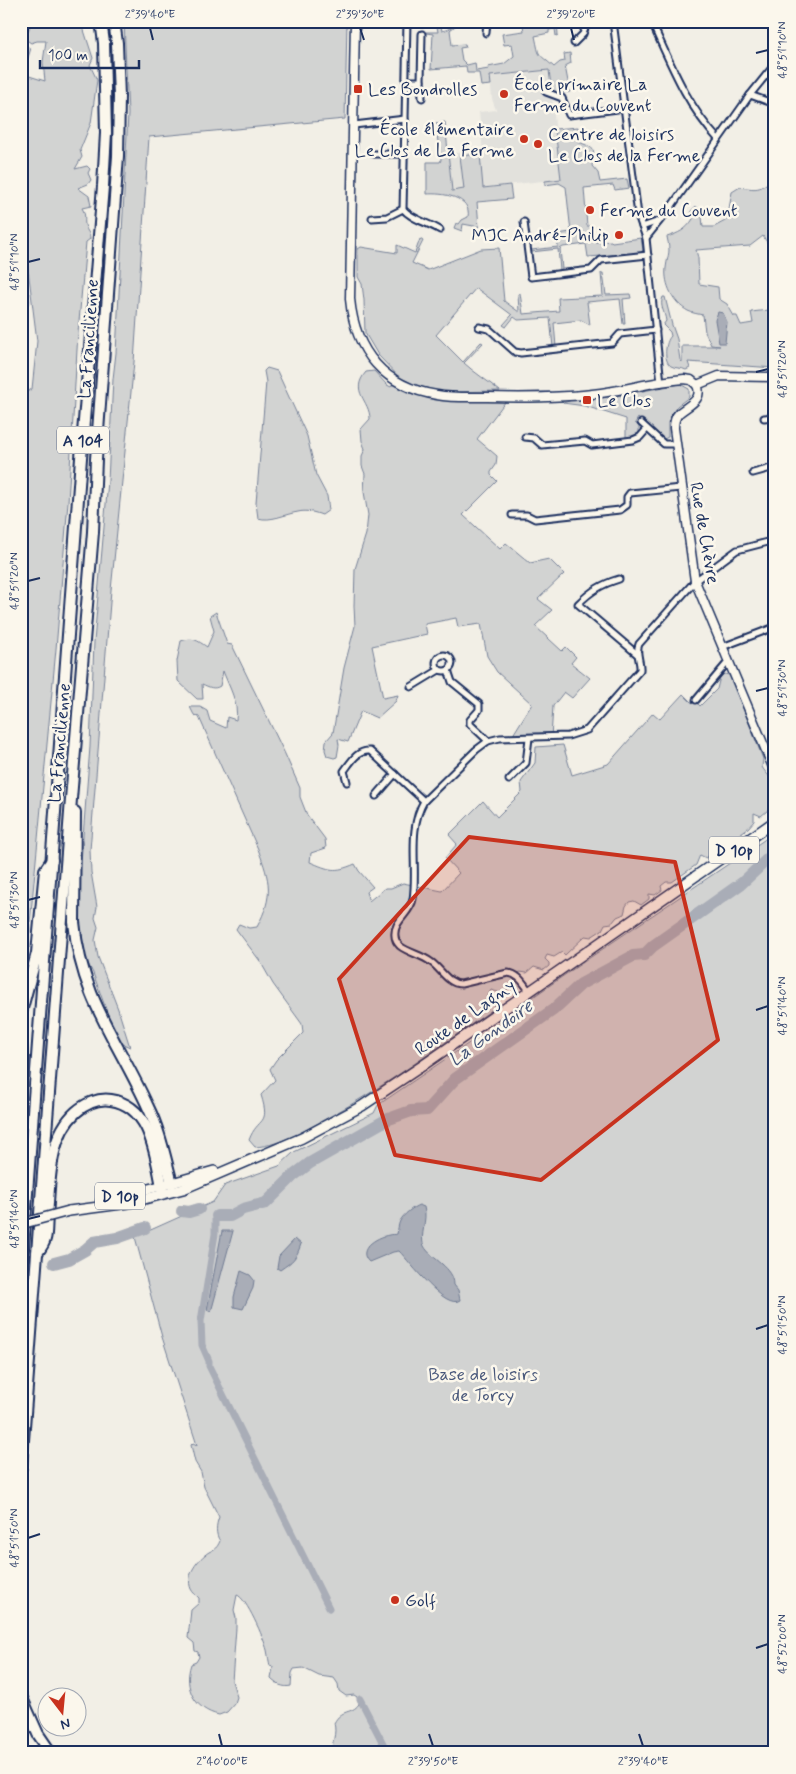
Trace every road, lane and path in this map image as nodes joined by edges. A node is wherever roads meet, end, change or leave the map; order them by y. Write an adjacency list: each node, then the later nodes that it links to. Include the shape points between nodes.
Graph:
1 (101, 21): 70 (highway, La Francilienne / A 104, via 106,133 104,177)
2 (114, 21): 67 (highway, La Francilienne / A 104, via 120,97 118,156 93,532)
3 (355, 21): 22 (street)
4 (407, 21): 14 (street)
5 (488, 21): 9 (street)
6 (602, 21): 11 (street, via 587,23 583,34)
7 (614, 21): 20 (street)
8 (651, 21): 23 (street, via 687,97)
9 (486, 33)
10 (422, 34): 15 (street)
11 (574, 43)
12 (775, 64): 13 (street)
13 (772, 73): 17 (street)
14 (406, 81): 15 (street); 21 (street)
15 (421, 81): 18 (street)
16 (546, 92): 20 (street, via 562,98 570,115)
17 (750, 95): 19 (street); 23 (street)
18 (422, 98)
19 (775, 104)
20 (626, 108): 30 (street, via 637,209)
21 (405, 119): 22 (street); 25 (street)
22 (354, 125): 37 (street, via 352,314 366,350 390,377 414,390 455,397 554,397)
23 (718, 139): 28 (street)
24 (374, 154): 25 (street)
25 (405, 154): 26 (street)
26 (403, 210): 27 (street, via 387,217); 31 (street)
27 (372, 218)
28 (659, 221): 30 (street); 32 (street)
29 (524, 222): 33 (street, via 531,277 591,270 601,260)
30 (642, 227): 32 (street)
31 (440, 230)
32 (646, 238): 33 (street)
33 (648, 255): 35 (street)
34 (480, 327): 35 (street, via 489,329 515,352 521,353 612,343 620,334)
35 (656, 330): 37 (street)
36 (775, 377): 38 (street, via 719,376)
37 (661, 383): 38 (street, via 688,379)
38 (697, 385): 44 (street, Rue de Chèvre, via 696,400 675,421)
39 (775, 417): 40 (street)
40 (764, 418)
41 (641, 424): 42 (street)
42 (647, 429): 43 (street, via 633,440 592,445 585,441 542,445 534,438); 44 (street, via 664,444)
43 (525, 437)
44 (676, 444): 47 (street, Rue de Chèvre)
45 (775, 467): 46 (street)
46 (753, 473)
47 (681, 488): 48 (street, via 630,494 628,505 620,510 535,519 527,515); 51 (street, Rue de Chèvre)
48 (512, 515)
49 (775, 540): 51 (street, via 737,550)
50 (619, 579): 54 (street, via 604,583 578,604)
51 (695, 581): 53 (street, Rue de Chèvre); 54 (street, via 639,644)
52 (775, 627): 53 (street)
53 (722, 647): 55 (street, Rue de Chèvre)
54 (637, 654): 60 (street, via 641,667 638,674 587,730 568,736)
55 (728, 662): 59 (street); 62 (street, Rue de Chèvre)
56 (440, 670): 57 (street); 57 (street, via 436,660 445,655 452,661); 58 (street)
57 (448, 670): 61 (street, via 452,682 478,704 479,710 470,724)
58 (411, 687)
59 (696, 700)
60 (529, 738): 61 (street); 64 (street, via 526,763)
61 (488, 741): 68 (street)
62 (775, 772)
63 (395, 774): 65 (street, via 370,751 364,751 344,771); 66 (street); 68 (street)
64 (509, 780)
65 (346, 782)
66 (376, 796)
67 (70, 799): 73 (highway, via 76,815 74,922 82,970 96,1008 149,1108 159,1135); 75 (highway, La Francilienne / A 104)
68 (424, 801): 71 (street, via 416,822 412,905 395,930 398,943 430,961 454,983 508,973 521,980)
69 (775, 822): 71 (main road, Route de Lagny / D 10p)
70 (53, 859): 72 (highway, via 44,870 37,953); 74 (highway, La Francilienne / A 104)
71 (530, 992): 73 (main road, Route de Lagny / D 10p, via 362,1106 302,1138)
72 (21, 1012)
73 (166, 1190): 74 (main road, D 10p, bridge, via 129,1203 69,1211); 75 (highway, via 150,1136 135,1111 112,1100 83,1106 69,1120 57,1140 45,1240)
74 (22, 1229): 76 (highway, La Francilienne / A 104)
75 (37, 1253): 77 (highway, La Francilienne / A 104)
76 (21, 1275)
77 (21, 1466)
78 (21, 1696): 79 (highway, via 38,1734)
79 (51, 1753)

